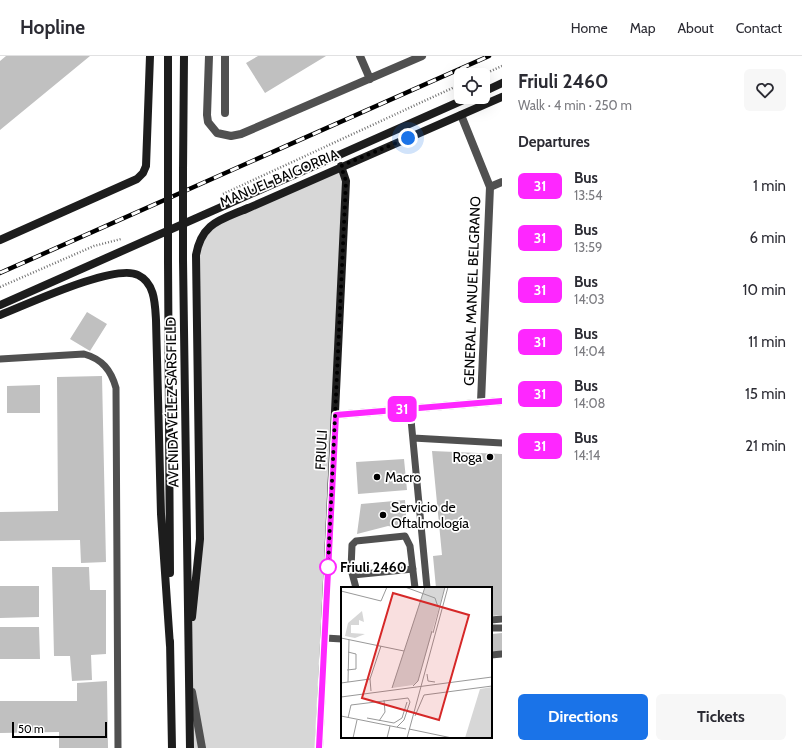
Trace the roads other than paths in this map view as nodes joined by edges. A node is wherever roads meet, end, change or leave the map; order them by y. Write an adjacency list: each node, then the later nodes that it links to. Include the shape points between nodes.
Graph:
1 (150, 56): 21 (main road, via 146,166 143,173 137,179)
2 (168, 56): 40 (main road, AVENIDA VÉLEZ SARSFIELD, bridge)
3 (184, 56): 41 (main road, AVENIDA VÉLEZ SARSFIELD, bridge, via 183,260)
4 (209, 56): 8 (street, via 208,122 217,133 224,136 241,134)
5 (225, 56): 13 (street)
6 (360, 56): 8 (street)
7 (422, 56): 8 (street)
8 (370, 79)
9 (502, 83): 10 (main road)
10 (490, 89)
11 (502, 97): 14 (main road, MANUEL BAIGORRIA)
12 (454, 104): 15 (main road, MANUEL BAIGORRIA)
13 (225, 113)
14 (460, 115): 16 (main road, MANUEL BAIGORRIA); 18 (street, GENERAL MANUEL BELGRANO)
15 (338, 155): 16 (street, FRIULI); 20 (main road, MANUEL BAIGORRIA)
16 (341, 166): 19 (main road, MANUEL BAIGORRIA); 28 (main road, FRIULI, via 346,181)
17 (502, 182): 18 (street)
18 (490, 187): 26 (street, GENERAL MANUEL BELGRANO)
19 (248, 208): 20 (main road, MANUEL BAIGORRIA, via 219,217); 41 (main road, via 212,225 201,236 196,255 200,539)
20 (191, 221): 22 (main road)
21 (0, 240)
22 (0, 305)
23 (0, 316): 40 (main road, via 113,273 137,274 152,289 156,320 160,514)
24 (0, 359): 45 (lane, via 84,354 96,357 104,363 114,381)
25 (502, 400): 26 (main road)
26 (481, 402): 27 (main road)
27 (410, 409): 28 (main road); 29 (lane)
28 (336, 415): 38 (main road, FRIULI)
29 (414, 438): 30 (lane); 35 (lane)
30 (502, 443)
31 (413, 569): 32 (lane); 32 (lane, via 410,546 405,536 356,541 351,551); 34 (lane)
32 (353, 576): 33 (lane)
33 (356, 587)
34 (415, 587)
35 (427, 587)
36 (502, 619): 37 (lane)
37 (492, 620)
38 (325, 638): 39 (lane); 49 (main road, FRIULI)
39 (341, 639)
40 (170, 646): 46 (main road, AVENIDA VÉLEZ SARSFIELD)
41 (188, 648): 44 (main road, AVENIDA VÉLEZ SARSFIELD)
42 (502, 654): 43 (lane)
43 (492, 655)
44 (189, 678): 47 (main road, AVENIDA VÉLEZ SARSFIELD); 48 (street)
45 (118, 748)
46 (172, 748)
47 (190, 748)
48 (202, 748)
49 (319, 748)

